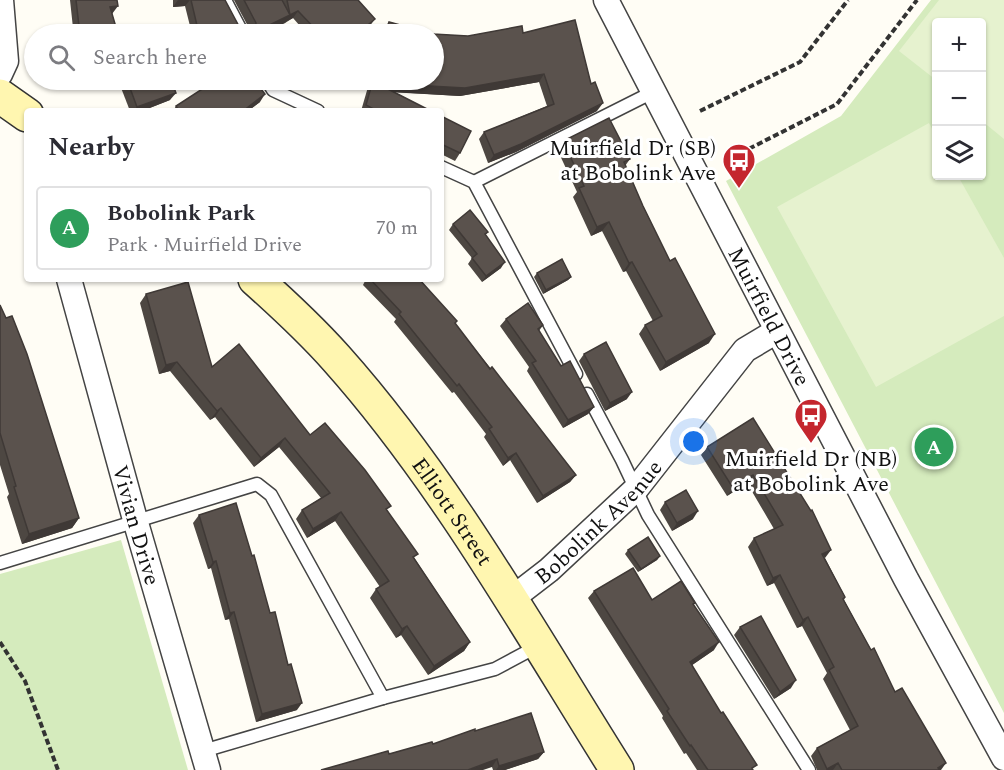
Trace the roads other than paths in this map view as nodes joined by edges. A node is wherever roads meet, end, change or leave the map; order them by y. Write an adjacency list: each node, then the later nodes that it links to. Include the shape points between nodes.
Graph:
1 (1, 0): 5 (street, via 6,61)
2 (225, 0): 4 (lane)
3 (606, 0): 7 (street, Muirfield Drive)
4 (238, 24)
5 (0, 74)
6 (273, 90): 9 (lane)
7 (653, 92): 12 (lane); 15 (street, Muirfield Drive)
8 (0, 96): 10 (street)
9 (312, 108)
10 (24, 113)
11 (444, 168): 12 (lane)
12 (474, 182): 16 (lane)
13 (70, 282): 17 (street, Vivian Drive)
14 (258, 282): 19 (street, Elliott Street, via 336,357 397,432)
15 (777, 331): 16 (street, Bobolink Avenue, via 745,350); 22 (street, Muirfield Drive, via 916,599)
16 (636, 489): 19 (street, Bobolink Avenue, via 549,570); 25 (lane, via 648,515)
17 (136, 523): 18 (lane); 21 (lane, via 256,484 271,495); 23 (street, Vivian Drive)
18 (0, 563)
19 (510, 600): 20 (street, Elliott Street)
20 (539, 645): 21 (lane, via 495,669); 24 (street, Elliott Street)
21 (383, 698): 23 (lane)
22 (1004, 758)
23 (205, 761)
24 (617, 770)
25 (809, 770)

